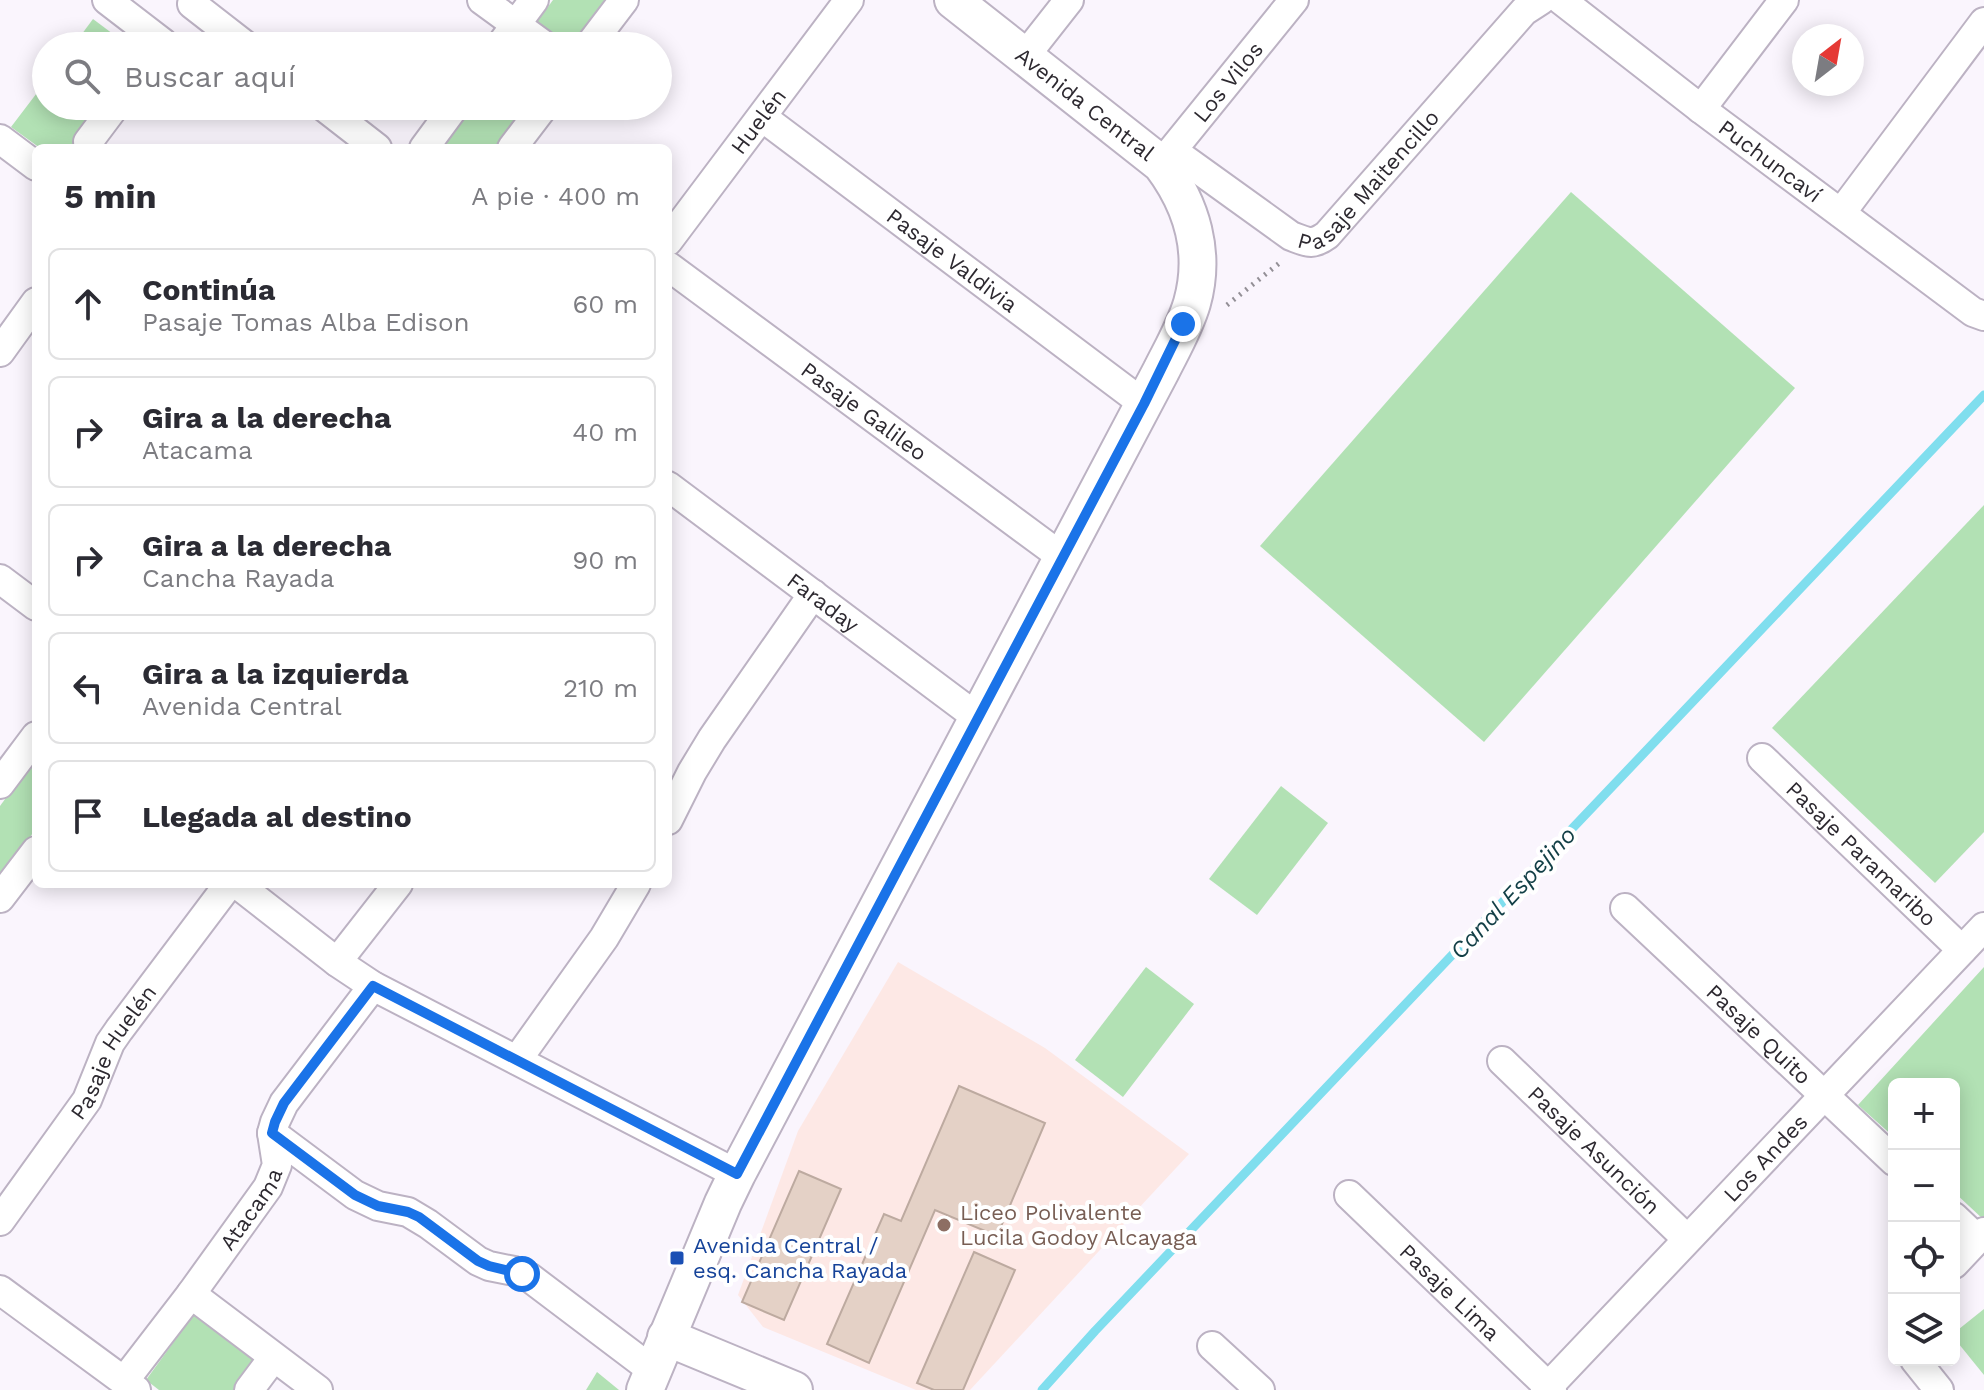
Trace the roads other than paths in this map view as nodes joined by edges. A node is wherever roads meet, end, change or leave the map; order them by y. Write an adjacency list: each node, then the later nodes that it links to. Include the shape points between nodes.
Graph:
1 (107, 0): 14 (street)
2 (482, 0): 17 (street)
3 (534, 0): 18 (street)
4 (624, 0): 19 (street)
5 (849, 0): 22 (street, Huelén)
6 (953, 0): 20 (street, Avenida Central)
7 (1069, 0): 20 (street)
8 (1294, 0): 32 (street, Los Vilos)
9 (1541, 0): 32 (street, Pasaje Maitencillo, via 1524,11 1317,242 1291,236)
10 (1561, 0): 21 (street, Puchuncaví)
11 (1784, 0): 21 (street)
12 (194, 2): 15 (street); 16 (street)
13 (1984, 22): 34 (street)
14 (147, 32)
15 (171, 32)
16 (229, 32)
17 (506, 32)
18 (510, 32)
19 (600, 32)
20 (1025, 56): 32 (street, Avenida Central)
21 (1701, 109): 34 (street, Puchuncaví)
22 (762, 117): 35 (street, Huelén); 40 (street, Pasaje Valdivia)
23 (107, 120): 28 (street)
24 (341, 120): 29 (street)
25 (445, 120): 30 (street)
26 (533, 120): 31 (street)
27 (0, 139): 33 (street)
28 (92, 144)
29 (372, 144)
30 (427, 144)
31 (515, 144)
32 (1167, 158): 40 (street, Avenida Central, via 1196,236 1197,277 1192,303)
33 (32, 163)
34 (1841, 213): 38 (street, Puchuncaví)
35 (672, 236)
36 (672, 269): 42 (street, Pasaje Galileo)
37 (32, 308): 39 (street)
38 (1984, 316)
39 (0, 352)
40 (1144, 404): 42 (street, Avenida Central)
41 (672, 494): 44 (street, Faraday)
42 (1062, 557): 46 (street, Avenida Central)
43 (0, 579): 45 (street)
44 (813, 594): 46 (street, Faraday); 50 (street, via 712,739)
45 (32, 603)
46 (978, 718): 67 (street, Avenida Central)
47 (32, 741): 49 (street)
48 (1762, 758): 59 (street, Pasaje Paramaribo)
49 (0, 784)
50 (672, 812)
51 (32, 856): 56 (street)
52 (226, 888): 69 (street, Pasaje Huelén, via 110,1043 87,1100)
53 (242, 888): 60 (street)
54 (395, 888): 60 (street)
55 (634, 888): 62 (street)
56 (0, 898)
57 (1625, 908): 64 (street, Pasaje Quito)
58 (1984, 927): 59 (street, Los Andes)
59 (1962, 950): 64 (street, Los Andes)
60 (337, 962): 61 (street)
61 (373, 986): 62 (street); 65 (street, Atacama, via 284,1103)
62 (517, 1060): 67 (street)
63 (1502, 1061): 72 (street, Pasaje Asunción)
64 (1824, 1095): 66 (street, Pasaje Quito); 72 (street, Los Andes)
65 (272, 1133): 75 (street, Atacama, via 274,1177); 80 (street, via 355,1195 419,1217 478,1261 529,1277)
66 (1888, 1155)
67 (737, 1174): 76 (street, Avenida Central)
68 (1349, 1195): 82 (street, Pasaje Lima)
69 (0, 1221)
70 (1960, 1221): 71 (street)
71 (1981, 1236): 73 (street)
72 (1687, 1239): 82 (street, Los Andes)
73 (1960, 1258)
74 (0, 1290): 81 (street)
75 (191, 1294): 78 (street); 81 (street, Atacama)
76 (666, 1337): 80 (street, Avenida Central); 85 (street)
77 (1212, 1346): 86 (street)
78 (273, 1358): 83 (street); 84 (street)
79 (1920, 1366): 87 (street)
80 (648, 1380)
81 (130, 1386)
82 (1549, 1389)
83 (249, 1390)
84 (318, 1390)
85 (794, 1390)
86 (1260, 1390)
87 (1939, 1390)

